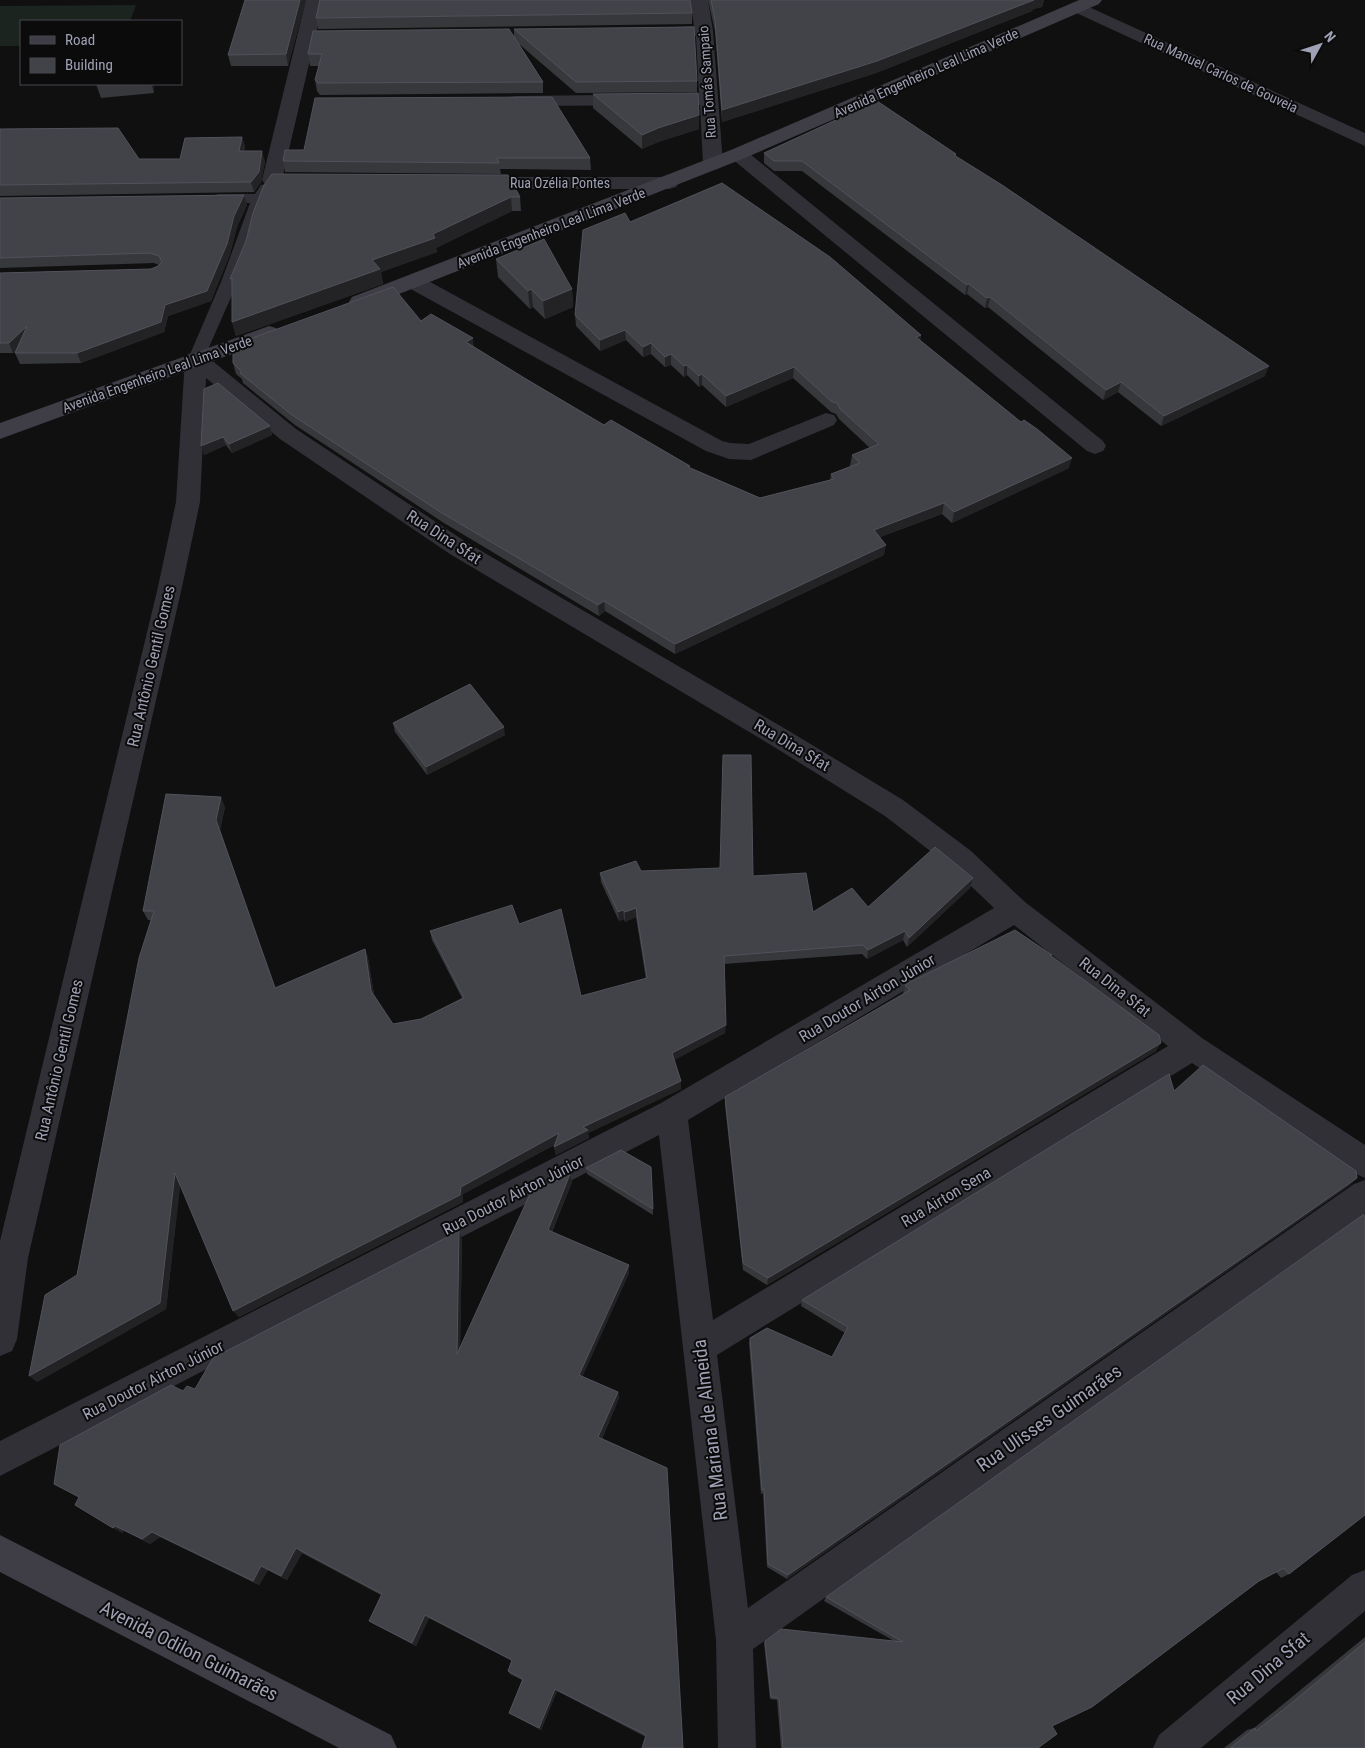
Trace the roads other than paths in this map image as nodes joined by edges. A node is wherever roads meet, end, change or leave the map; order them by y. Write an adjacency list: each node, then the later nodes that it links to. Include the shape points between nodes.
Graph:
1 (315, 0): 7 (street, Rua Antônio Gentil Gomes)
2 (699, 0): 4 (street, Rua Tomás Sampaio)
3 (1085, 3): 12 (street, Rua Manuel Carlos de Gouveia); 13 (street, Avenida Engenheiro Leal Lima Verde)
4 (704, 31): 5 (street); 8 (street, Rua Tomás Sampaio)
5 (645, 32)
6 (326, 35): 7 (street)
7 (307, 36): 10 (street, Rua Antônio Gentil Gomes)
8 (708, 99): 9 (street); 14 (street, Rua Tomás Sampaio)
9 (499, 101)
10 (290, 103): 11 (street); 15 (street, Rua Antônio Gentil Gomes)
11 (310, 103)
12 (1365, 140)
13 (738, 154): 14 (street, Avenida Engenheiro Leal Lima Verde); 27 (street)
14 (713, 164): 17 (street, Avenida Engenheiro Leal Lima Verde)
15 (272, 180): 16 (street); 19 (lane, Rua Antônio Gentil Gomes)
16 (321, 181)
17 (669, 182): 18 (street, Rua Ozélia Pontes); 21 (street, Avenida Engenheiro Leal Lima Verde)
18 (460, 183)
19 (259, 198): 20 (lane); 24 (lane, Rua Antônio Gentil Gomes, via 240,255)
20 (200, 199)
21 (414, 282): 22 (street, Avenida Engenheiro Leal Lima Verde); 25 (street, via 714,446 729,451 751,452)
22 (342, 308)
23 (287, 327): 24 (street, Avenida Engenheiro Leal Lima Verde)
24 (196, 359): 26 (street, Avenida Engenheiro Leal Lima Verde); 28 (street, Rua Dina Sfat, via 288,434 458,548 894,808 961,859); 33 (street, Rua Antônio Gentil Gomes, via 186,512 12,1258)
25 (826, 420)
26 (0, 431)
27 (1096, 446)
28 (1016, 910): 29 (street, Rua Dina Sfat); 30 (street, Rua Doutor Airton Júnior)
29 (1192, 1046): 31 (street, Rua Dina Sfat); 34 (street, Rua Airton Sena)
30 (672, 1113): 34 (street, Rua Mariana de Almeida); 35 (street, Rua Doutor Airton Júnior)
31 (1365, 1164)
32 (1365, 1195): 38 (street, Rua Ulisses Guimarães)
33 (0, 1339)
34 (700, 1347): 38 (street, Rua Mariana de Almeida)
35 (0, 1459)
36 (0, 1553): 39 (street, Avenida Odilon Guimarães)
37 (1365, 1588): 41 (street, Rua Dina Sfat)
38 (734, 1640): 40 (street, Rua Mariana de Almeida)
39 (378, 1748)
40 (738, 1748)
41 (1172, 1748)

